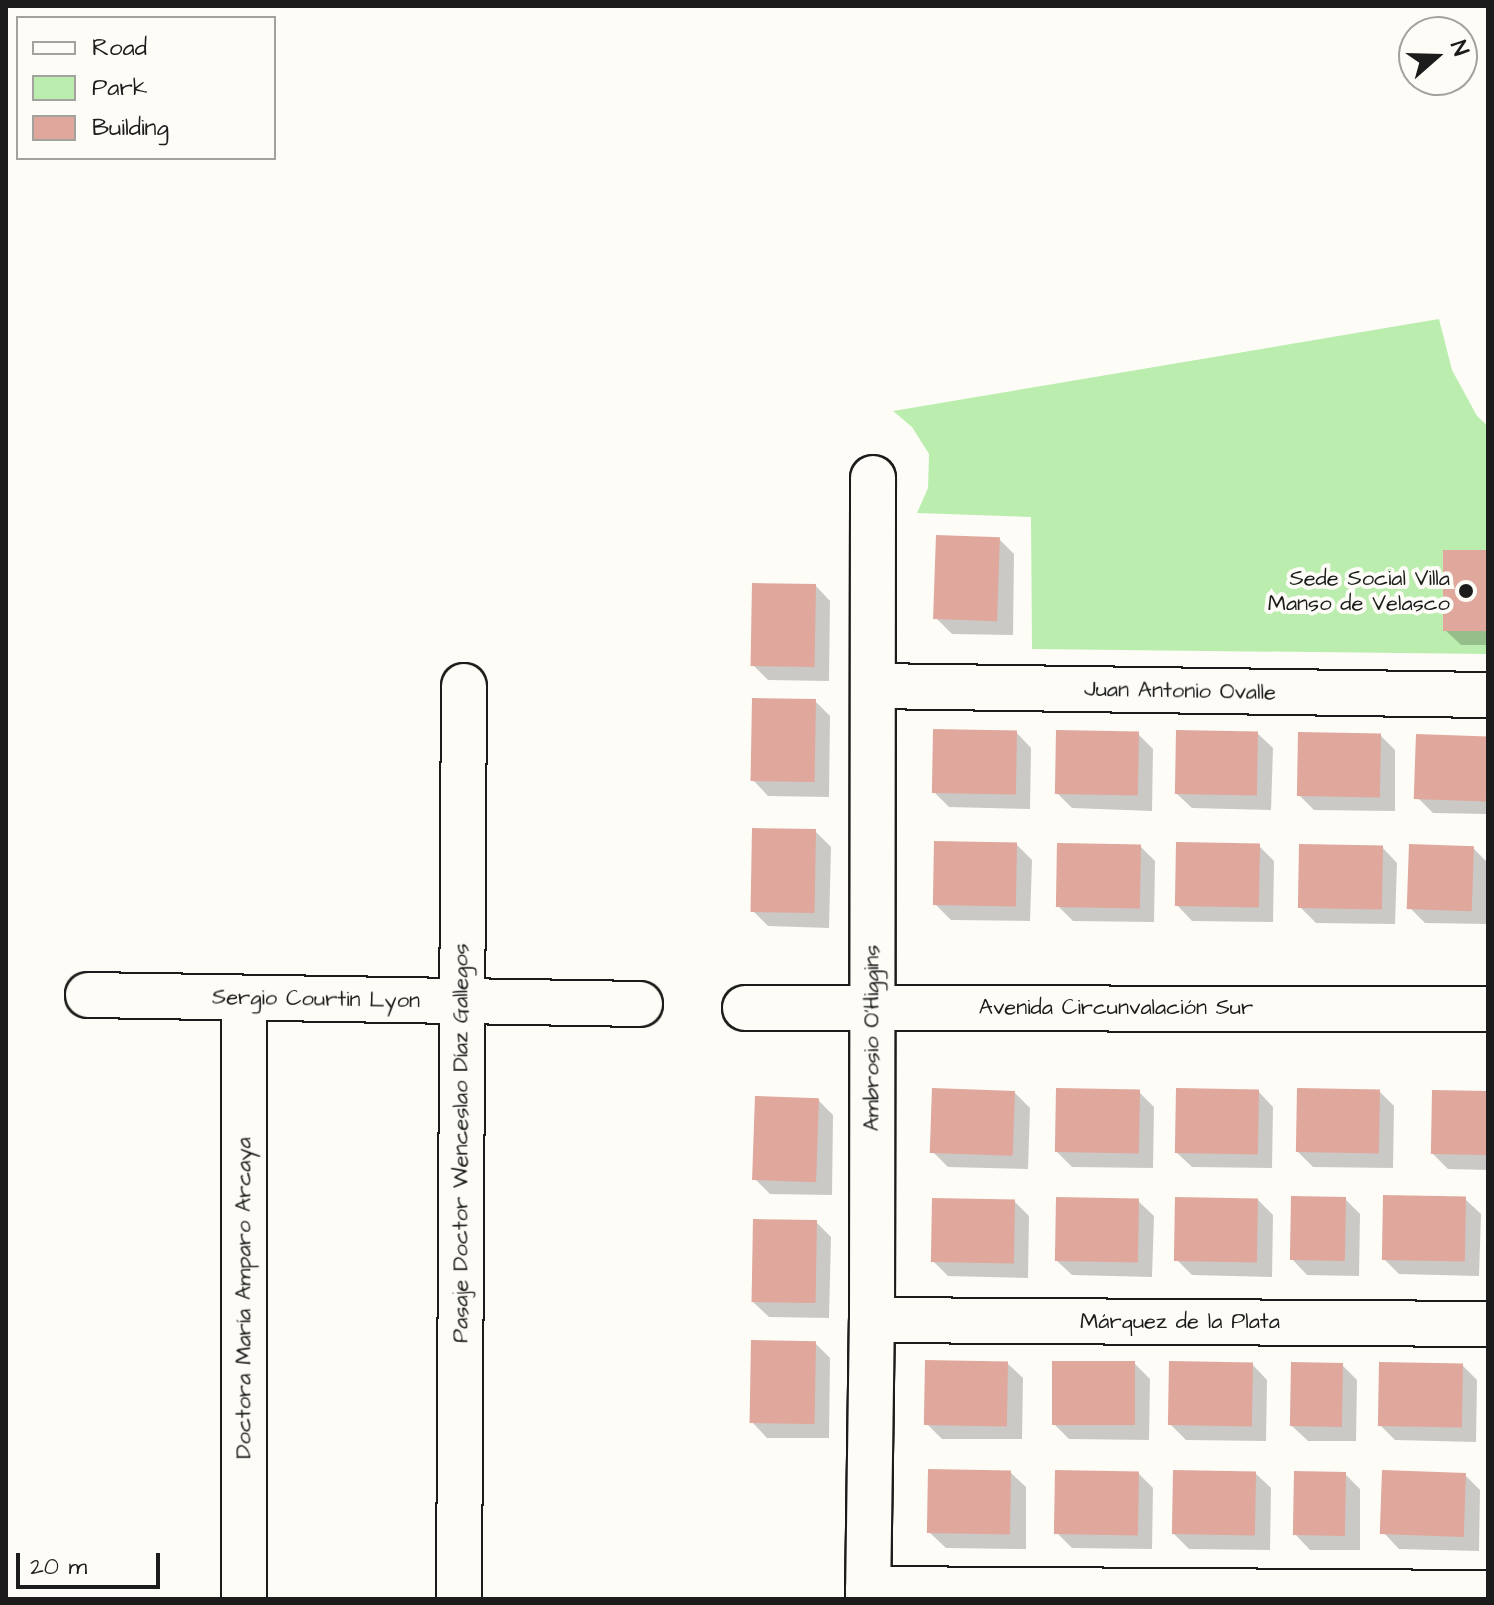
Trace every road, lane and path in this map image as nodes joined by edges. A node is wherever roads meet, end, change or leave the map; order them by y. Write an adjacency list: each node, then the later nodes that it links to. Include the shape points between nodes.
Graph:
1 (873, 478): 3 (street, Ambrosio O'Higgins)
2 (464, 686): 7 (street, Pasaje Doctor Wenceslao Díaz Gallegos)
3 (873, 686): 4 (street, Juan Antonio Ovalle); 10 (street, Ambrosio O'Higgins)
4 (1488, 695)
5 (88, 995): 6 (street, Sergio Courtin Lyon)
6 (244, 998): 7 (street, Sergio Courtin Lyon); 16 (street, Doctora María Amparo Arcaya)
7 (461, 1001): 8 (street, Sergio Courtin Lyon); 17 (street, Pasaje Doctor Wenceslao Díaz Gallegos)
8 (640, 1004)
9 (745, 1008): 10 (street, Avenida Circunvalación Sur)
10 (872, 1008): 11 (street, Avenida Circunvalación Sur); 12 (street, Ambrosio O'Higgins)
11 (1488, 1009)
12 (872, 1320): 13 (street, Márquez de la Plata); 15 (street, Ambrosio O'Higgins)
13 (1488, 1324)
14 (1488, 1593): 15 (street)
15 (868, 1594)
16 (244, 1599)
17 (459, 1599)

